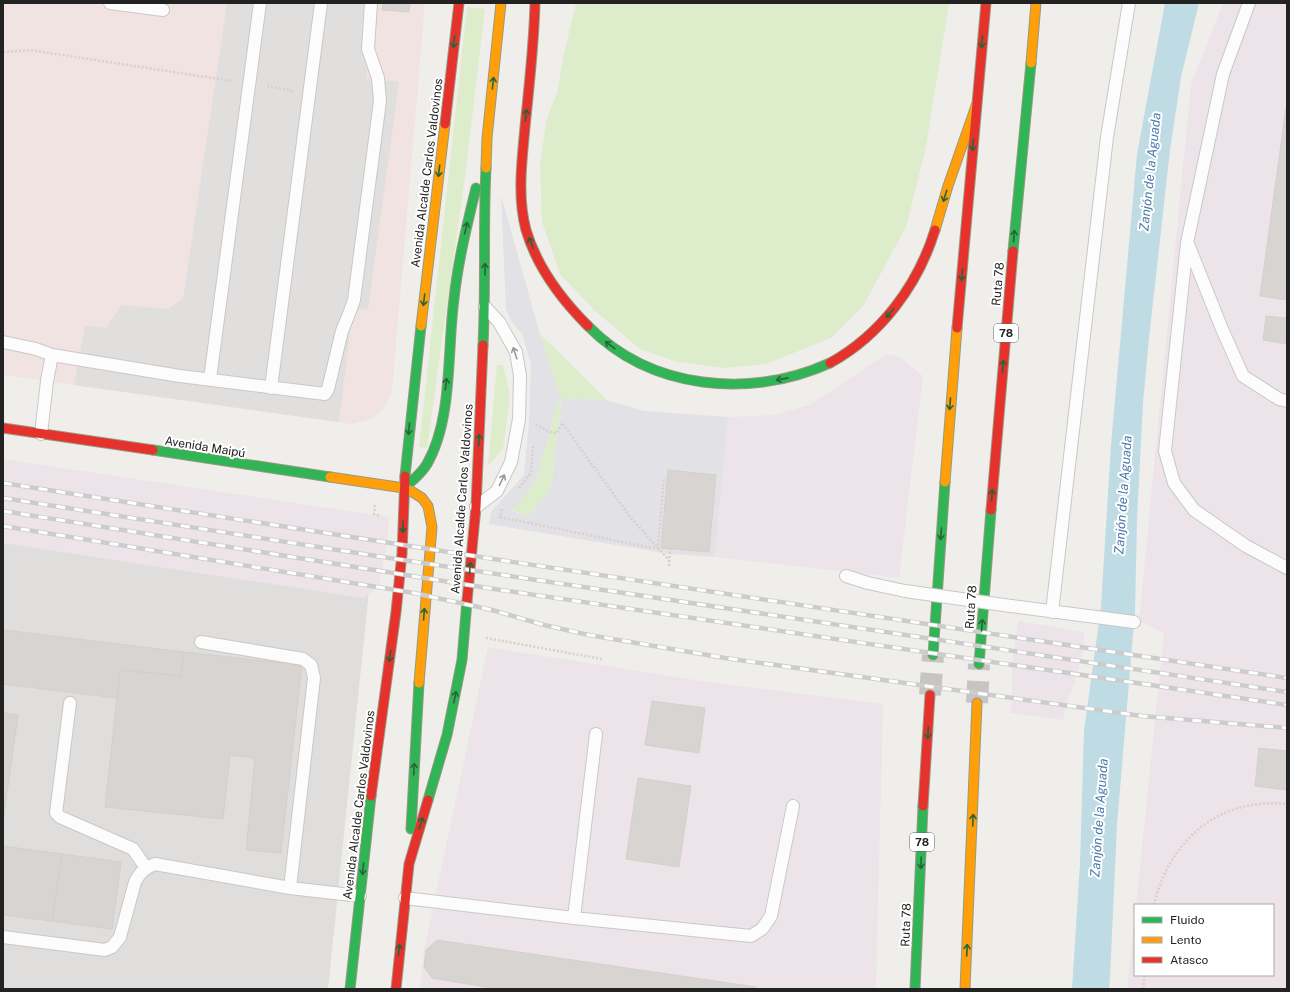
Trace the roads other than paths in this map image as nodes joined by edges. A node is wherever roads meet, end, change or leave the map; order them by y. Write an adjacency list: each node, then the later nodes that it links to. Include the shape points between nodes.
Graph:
1 (110, 3): 12 (lane)
2 (260, 3): 19 (lane)
3 (321, 3): 20 (lane)
4 (371, 3): 20 (lane, via 368,49 378,78 380,101 354,300 342,331 325,394)
5 (459, 3): 24 (main road, Avenida Alcalde Carlos Valdovinos, one-way to 24)
6 (501, 3): 14 (main road, Avenida Alcalde Carlos Valdovinos, one-way to 6)
7 (535, 3): 13 (main road, one-way to 7, via 922,264 902,298 870,334 824,366 784,380 726,385 685,380 643,366 613,348 594,332 561,295 539,261 529,239 521,198 521,176)
8 (986, 3): 13 (main road, one-way to 13)
9 (1036, 3): 32 (main road, Ruta 78 / 78, one-way to 9, via 996,437)
10 (1129, 3): 28 (lane, via 1106,145)
11 (1249, 3): 15 (lane, via 1223,74)
12 (163, 10)
13 (976, 106): 31 (main road, one-way to 31, via 948,432)
14 (487, 138): 16 (main road, Avenida Alcalde Carlos Valdovinos, one-way to 14, via 484,206); 24 (main road, one-way to 14, via 427,463 442,423 452,313 462,244)
15 (1187, 243): 21 (lane, via 1243,376 1279,399); 26 (lane, via 1165,451 1174,483 1194,510 1246,546)
16 (485, 308): 25 (main road, Avenida Alcalde Carlos Valdovinos, one-way to 16); 25 (lane, one-way to 16, via 497,491 511,462 519,419 520,376 516,352 499,322)
17 (3, 342): 18 (lane)
18 (52, 355): 19 (lane); 23 (lane)
19 (210, 379): 20 (lane)
20 (271, 388)
21 (1287, 401)
22 (3, 428): 23 (main road, Avenida Maipú)
23 (41, 434): 24 (main road, Avenida Maipú)
24 (404, 488): 38 (main road, Avenida Maipú, one-way to 24, via 419,685 432,527 424,498); 41 (main road, Avenida Alcalde Carlos Valdovinos, one-way to 41, via 402,554 396,612)
25 (476, 507): 38 (main road, Avenida Alcalde Carlos Valdovinos, one-way to 25, via 447,735 462,660)
26 (1287, 568)
27 (846, 576): 28 (lane, bridge, via 905,591)
28 (1052, 612): 29 (lane)
29 (1134, 622)
30 (201, 642): 40 (lane, via 303,659 311,666 314,678)
31 (933, 655)
32 (979, 664)
33 (930, 694): 47 (main road, Ruta 78 / 78, one-way to 47)
34 (70, 703): 39 (lane, via 56,813 133,849)
35 (977, 703): 48 (main road, one-way to 35)
36 (596, 734): 43 (lane)
37 (793, 806): 43 (lane, via 771,916 762,929 751,936)
38 (409, 864): 42 (main road, Avenida Alcalde Carlos Valdovinos)
39 (146, 868): 40 (lane, via 155,864); 44 (lane, via 135,882 120,937 112,947 105,950)
40 (290, 888): 41 (lane)
41 (360, 896): 45 (main road, Avenida Alcalde Carlos Valdovinos)
42 (405, 898): 43 (lane); 46 (main road, Avenida Alcalde Carlos Valdovinos, one-way to 42)
43 (574, 918)
44 (3, 937)
45 (350, 989)
46 (396, 989)
47 (915, 989)
48 (965, 989)

